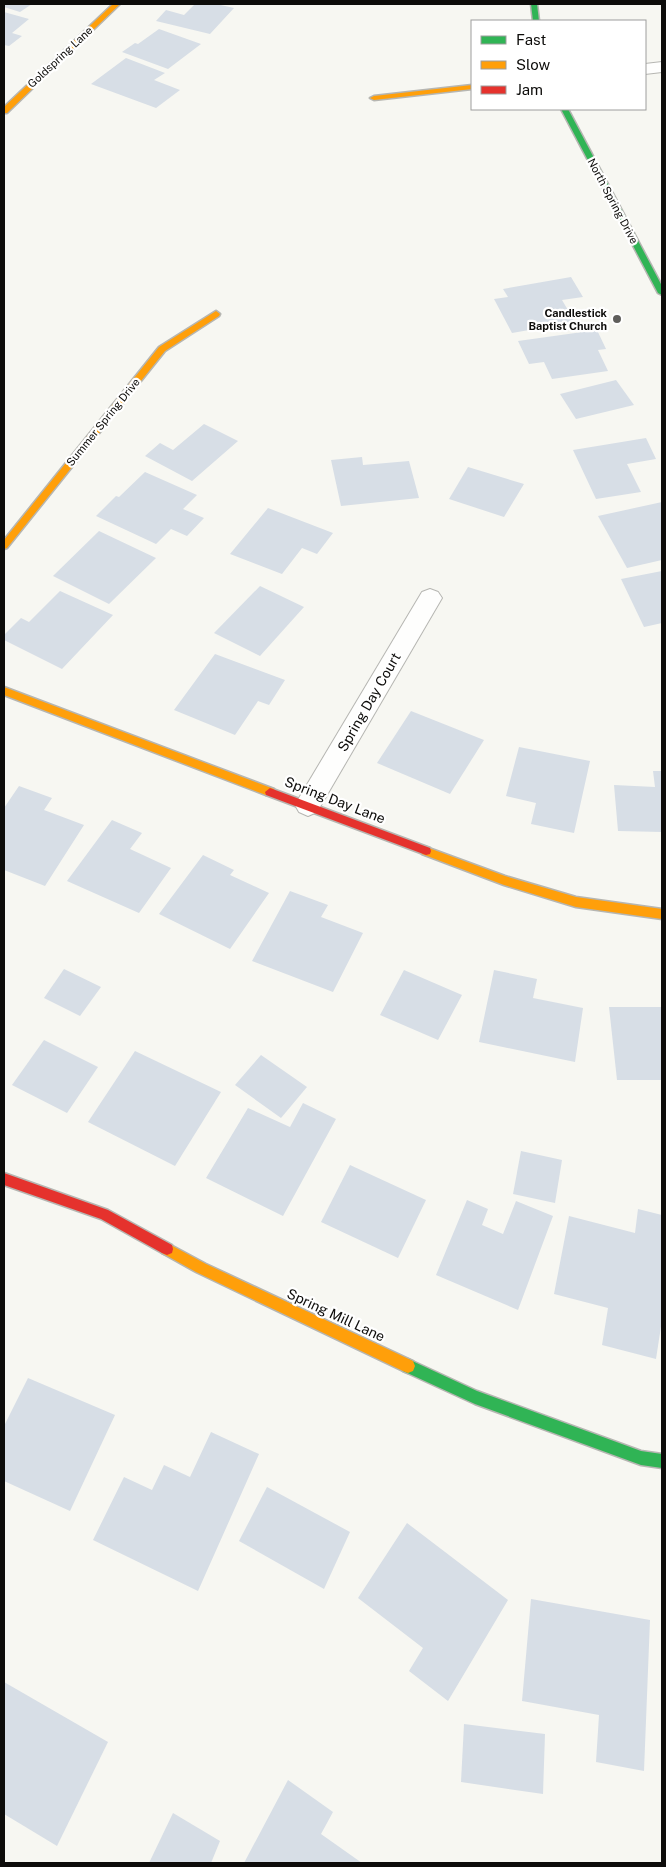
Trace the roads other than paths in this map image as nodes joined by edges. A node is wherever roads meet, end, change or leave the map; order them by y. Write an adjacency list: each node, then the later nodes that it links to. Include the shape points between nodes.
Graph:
1 (117, 4): 9 (street, Goldspring Lane)
2 (534, 4): 3 (street)
3 (536, 20)
4 (662, 67): 5 (street)
5 (646, 69)
6 (471, 88): 7 (street)
7 (374, 98)
8 (565, 110): 10 (street, North Spring Drive)
9 (4, 111)
10 (660, 282)
11 (216, 314): 12 (street, Summer Spring Drive, via 162,349)
12 (4, 546)
13 (430, 598): 15 (street, Spring Day Court)
14 (4, 692): 15 (street, Spring Day Lane)
15 (308, 805): 16 (street, Spring Day Lane, via 504,880 576,902)
16 (662, 914)
17 (4, 1179): 18 (street, Spring Mill Lane, via 104,1214 201,1268 476,1398 641,1458)
18 (662, 1461)

